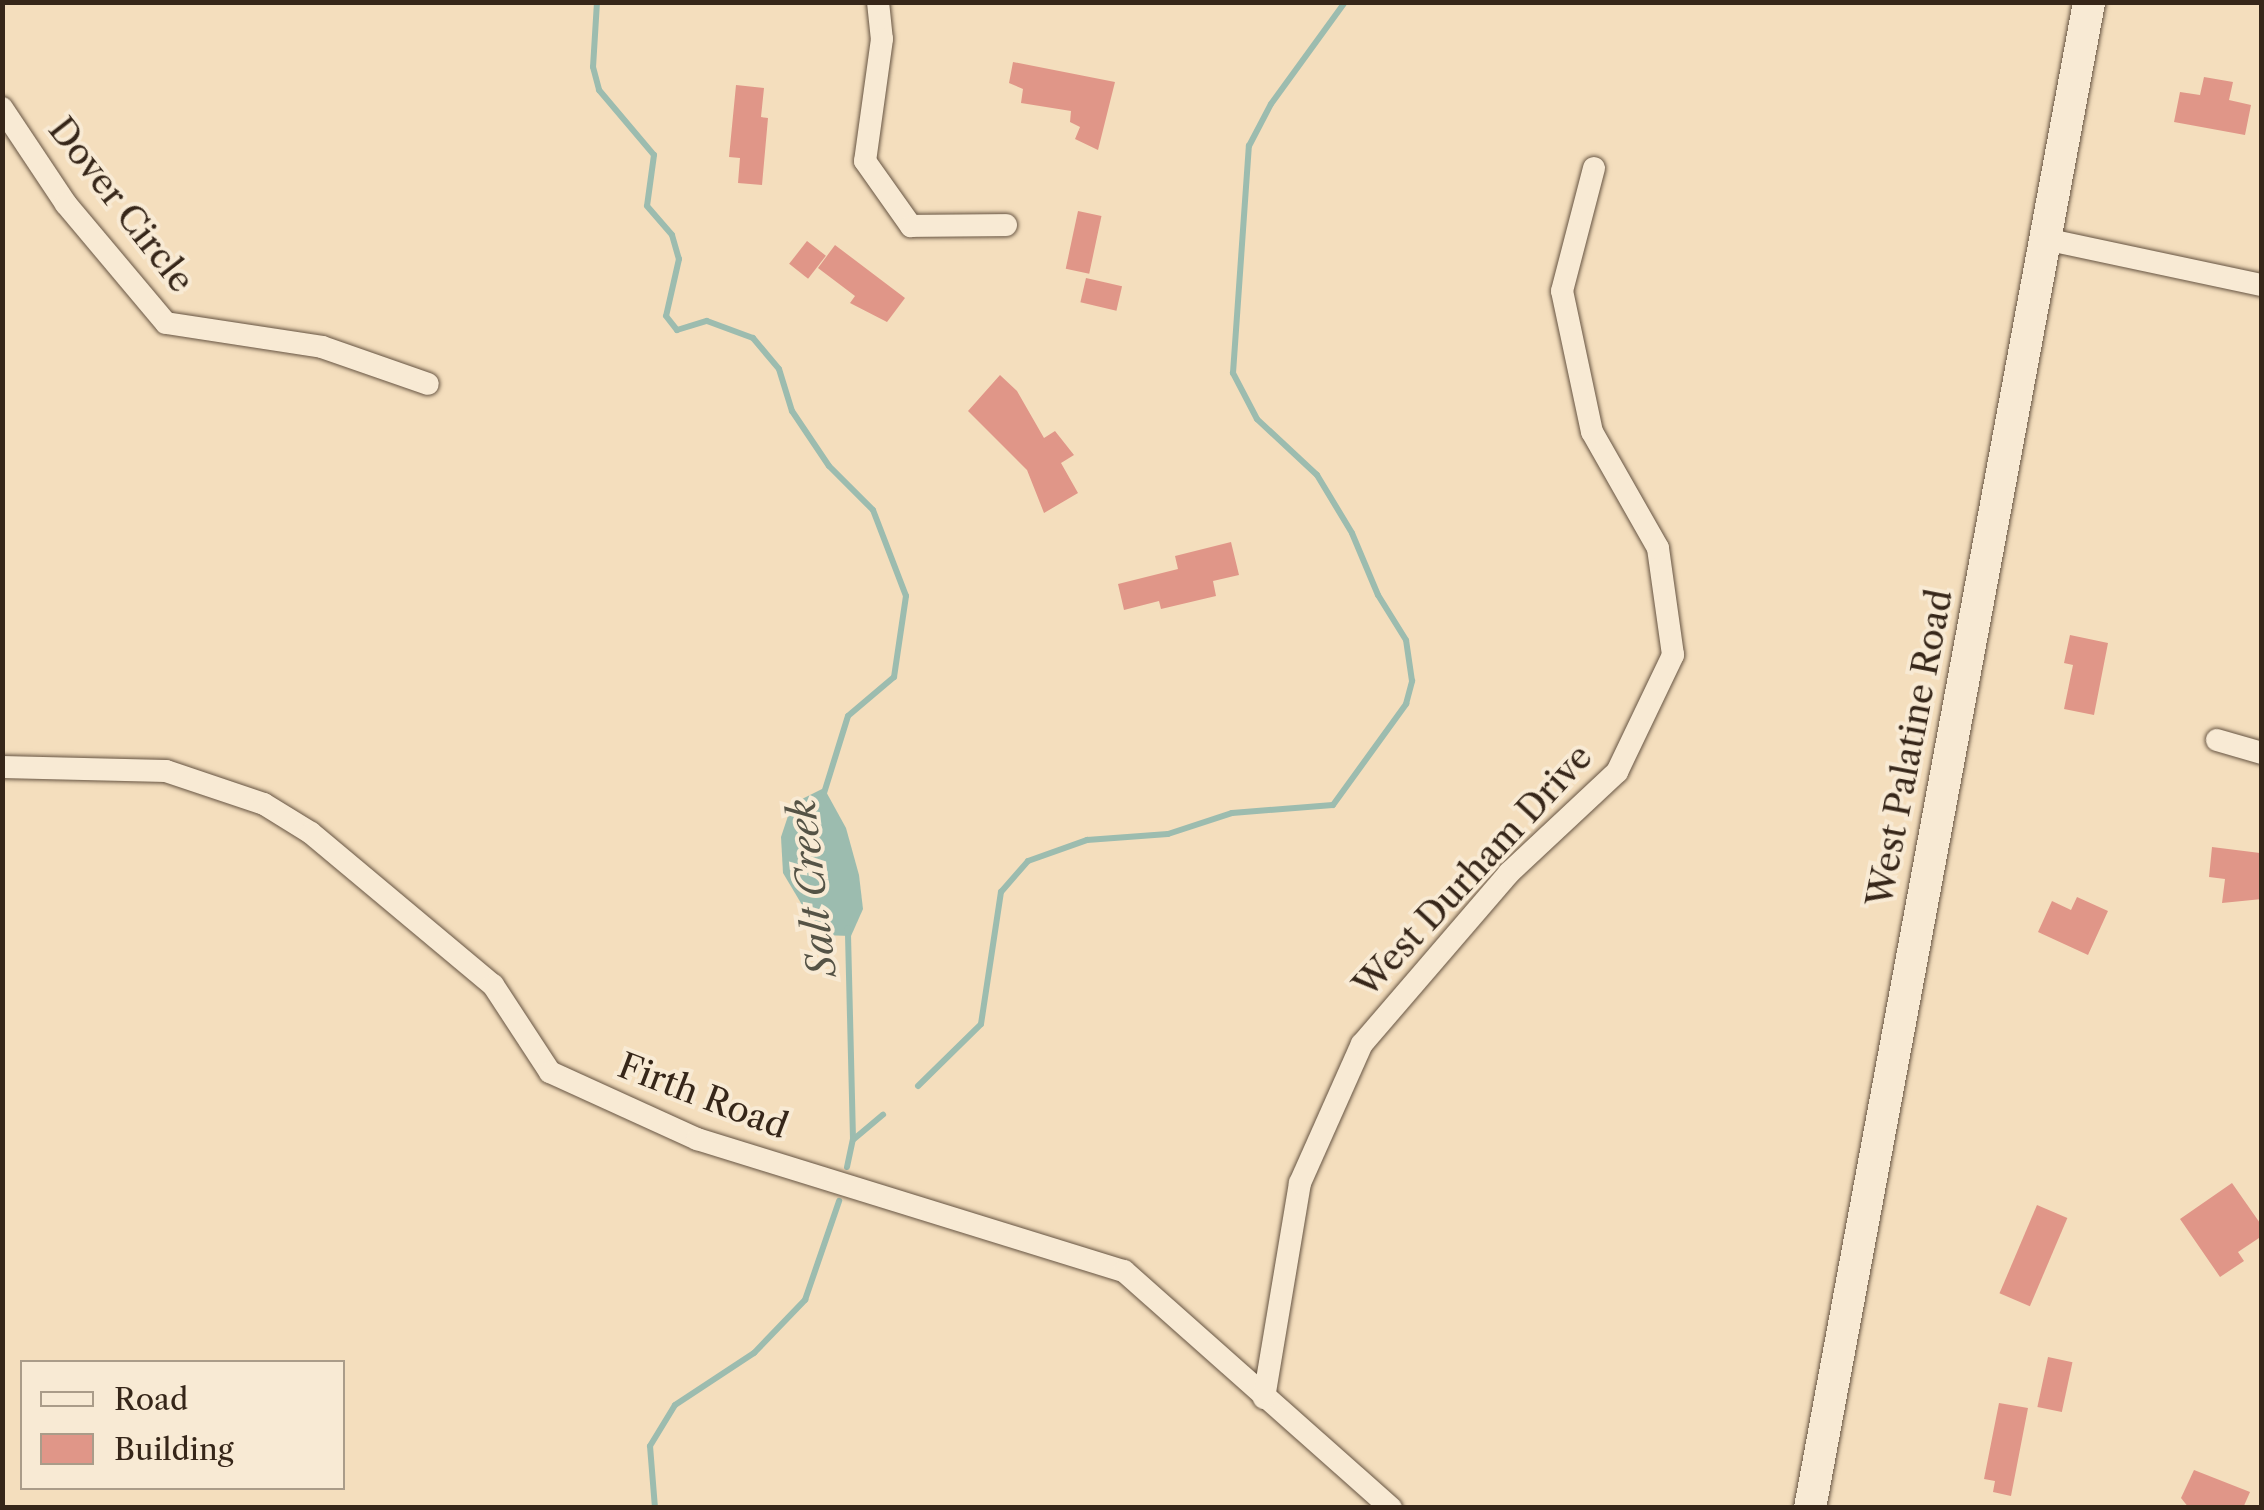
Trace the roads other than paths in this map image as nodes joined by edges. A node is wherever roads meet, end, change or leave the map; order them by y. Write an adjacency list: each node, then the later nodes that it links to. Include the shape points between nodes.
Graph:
1 (878, 2): 5 (street, via 882,39 865,162 911,226)
2 (2089, 2): 6 (main road, West Palatine Road)
3 (2, 108): 8 (street, Dover Circle, via 66,204 166,323 322,347)
4 (1594, 168): 12 (street, West Durham Drive, via 1562,291 1592,432 1658,548 1673,655 1616,772 1509,873 1362,1044 1300,1183)
5 (1006, 226)
6 (2045, 238): 7 (street); 14 (main road, West Palatine Road)
7 (2262, 285)
8 (428, 384)
9 (2217, 740): 10 (street)
10 (2262, 753)
11 (2, 767): 12 (street, Firth Road, via 166,771 264,804 311,833 493,986 550,1072 697,1138 1124,1271)
12 (1264, 1398): 13 (street, Firth Road)
13 (1391, 1508)
14 (1810, 1508)

